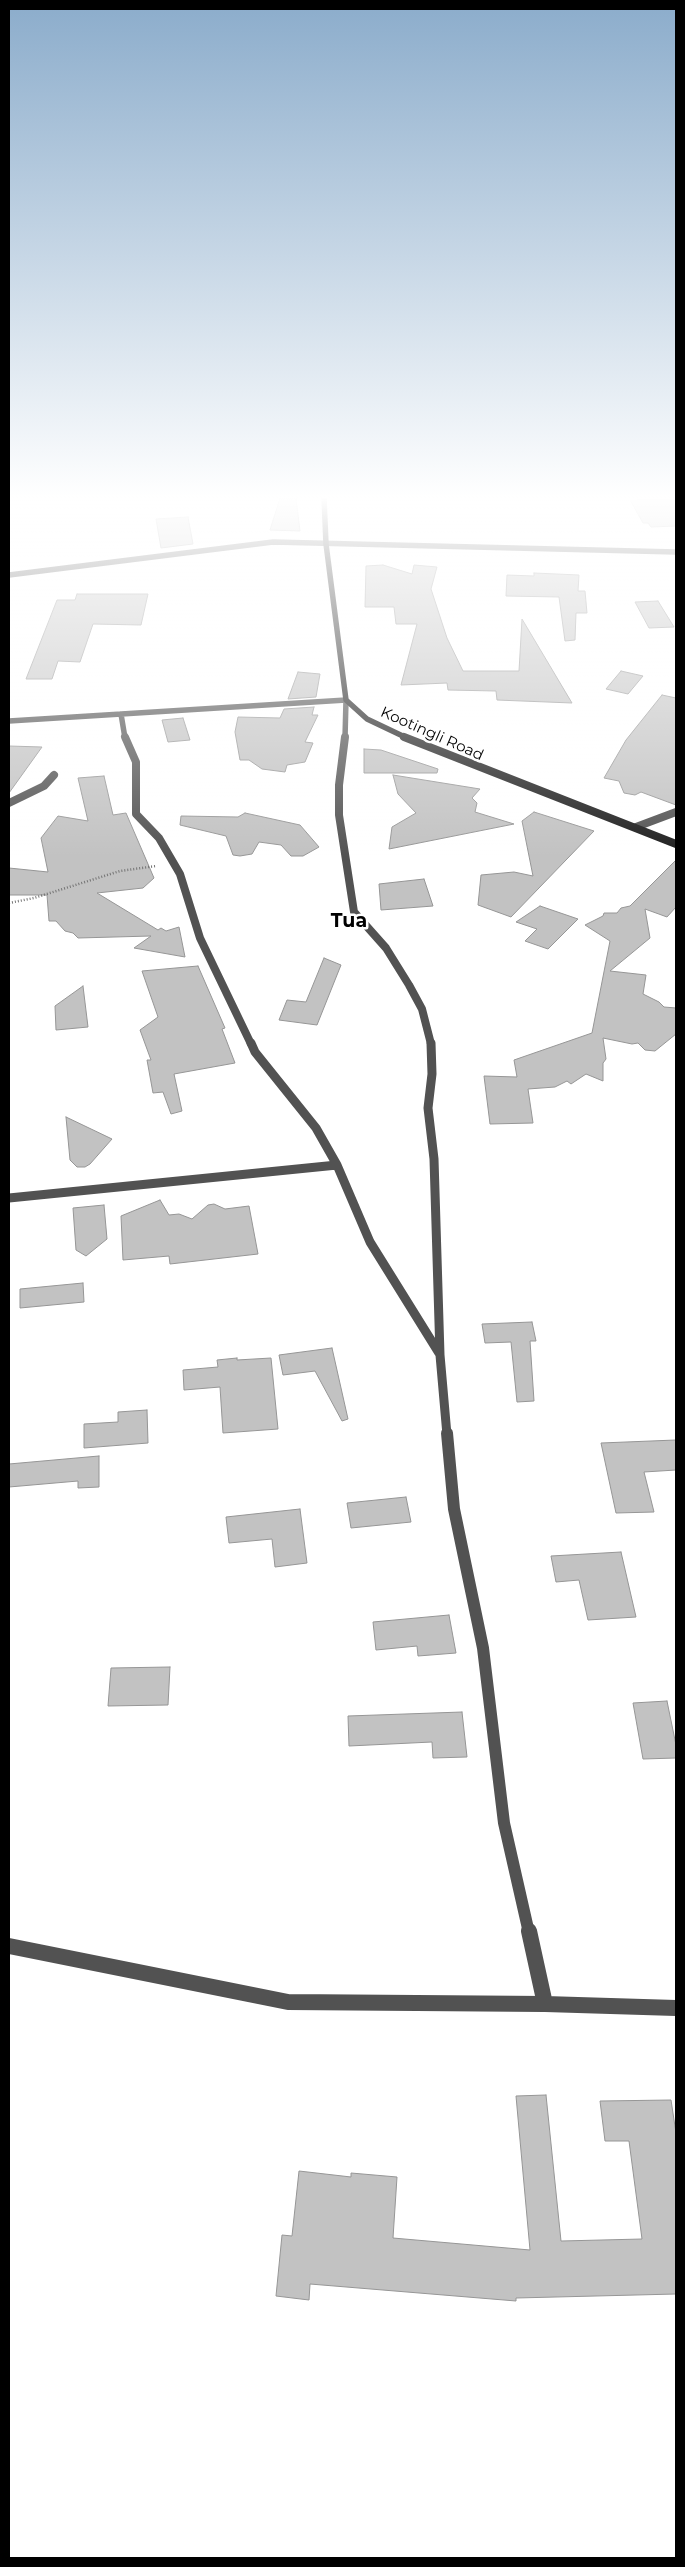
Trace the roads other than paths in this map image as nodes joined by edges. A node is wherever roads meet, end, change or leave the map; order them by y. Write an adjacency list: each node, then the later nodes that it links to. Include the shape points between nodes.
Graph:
1 (335, 618): 2 (street)
2 (346, 700): 3 (street); 8 (street, Kootingli Road, via 367,718 396,734); 12 (street, via 339,815 350,897 354,912 386,948 413,993 422,1010 431,1042 428,1108 434,1160)
3 (121, 714): 4 (street); 10 (street, via 124,736 136,762 136,814 159,838 180,874 200,938 255,1052 316,1128)
4 (9, 722)
5 (54, 775): 6 (street, via 44,786)
6 (9, 803)
7 (676, 812): 8 (street)
8 (636, 827): 9 (street, Kootingli Road)
9 (676, 844)
10 (337, 1165): 11 (street); 12 (street, via 370,1242)
11 (9, 1198)
12 (440, 1355): 14 (street, via 454,1509 483,1648 504,1823)
13 (9, 1946): 14 (street, via 288,2002)
14 (545, 2004): 15 (street)
15 (676, 2008)

